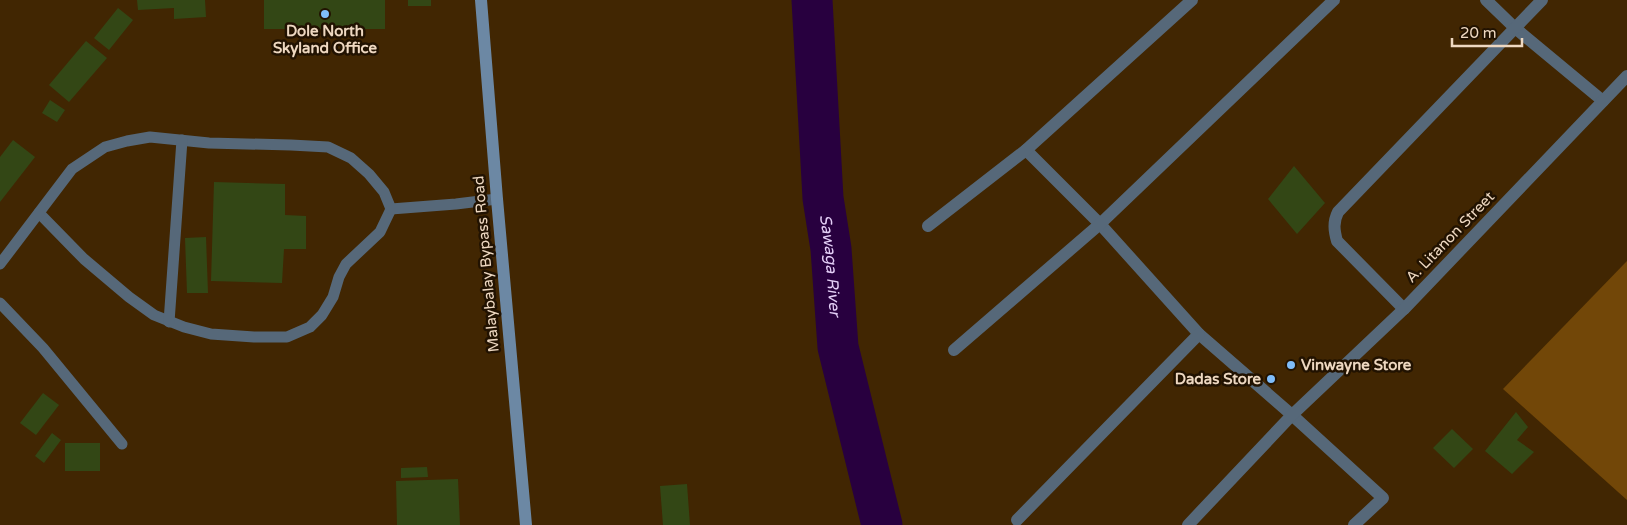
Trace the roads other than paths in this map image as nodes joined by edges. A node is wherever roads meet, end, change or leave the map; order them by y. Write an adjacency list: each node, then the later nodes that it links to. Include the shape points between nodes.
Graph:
1 (481, 0): 11 (main road, Malaybalay Bypass Road)
2 (1192, 0): 10 (street)
3 (1334, 0): 14 (street)
4 (1486, 0): 6 (street)
5 (1542, 0): 6 (street)
6 (1515, 28): 8 (street); 18 (street, via 1338,212 1334,220 1337,241)
7 (1627, 76): 8 (street, A. Litanon Street)
8 (1603, 102): 18 (street, A. Litanon Street)
9 (182, 140): 12 (lane, via 328,147 351,158 368,174 384,192); 13 (lane, via 150,137 104,147 72,169); 19 (lane)
10 (1026, 150): 14 (street); 15 (street)
11 (496, 199): 12 (lane); 25 (main road, Malaybalay Bypass Road)
12 (391, 209): 19 (lane, via 380,232 346,264 338,277 333,297 310,327 287,337 254,337 211,334)
13 (39, 213): 16 (lane); 19 (lane, via 84,259 122,291 146,311)
14 (1100, 224): 20 (street); 21 (street)
15 (928, 226)
16 (0, 264)
17 (0, 303): 23 (lane, via 44,348)
18 (1404, 308): 22 (street, A. Litanon Street)
19 (169, 322)
20 (1198, 334): 22 (street); 24 (street)
21 (954, 350)
22 (1292, 415): 26 (street, A. Litanon Street); 27 (street, via 1383,498)
23 (122, 444)
24 (1017, 520)
25 (526, 525)
26 (1188, 525)
27 (1354, 525)

